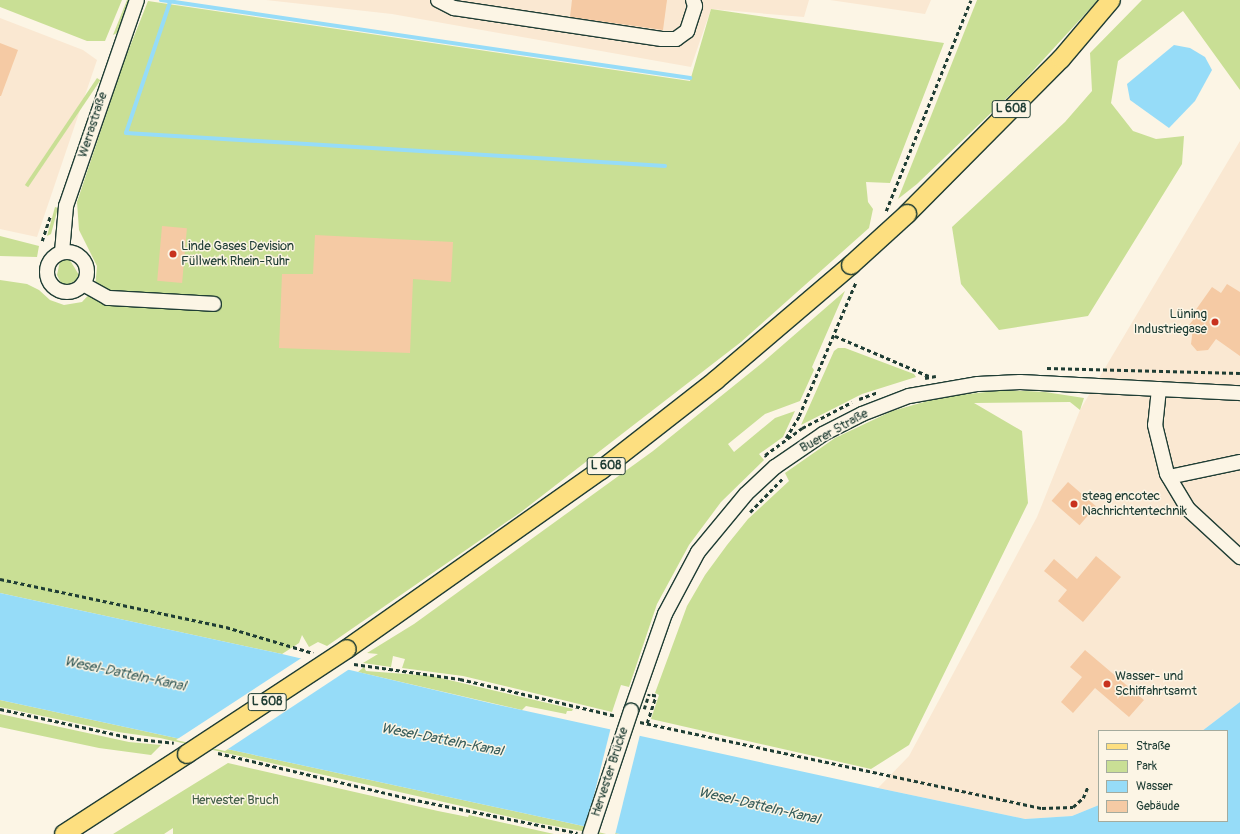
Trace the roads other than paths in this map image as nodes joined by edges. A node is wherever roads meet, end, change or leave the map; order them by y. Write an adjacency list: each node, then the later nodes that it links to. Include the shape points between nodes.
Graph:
1 (137, 0): 5 (street, Werrastraße, via 66,206)
2 (438, 0): 3 (street, via 454,8 662,39 676,39 687,31 695,6)
3 (693, 0)
4 (1111, 0): 14 (main road, L 608, bridge, via 1061,59 854,271 601,470 347,655)
5 (62, 252): 6 (street, via 76,254 85,264 87,270); 6 (street, via 48,265 48,279 52,285 64,291 71,291)
6 (83, 284): 7 (street, via 108,298)
7 (214, 304)
8 (1158, 389): 9 (street, Buerer Straße); 11 (street, via 1155,425 1159,449); 13 (street, Buerer Straße, via 1020,382 937,390 903,398 823,434 775,468 715,528 682,577 665,614)
9 (1240, 393)
10 (1240, 462): 11 (street)
11 (1169, 477): 12 (street, via 1188,509)
12 (1240, 557)
13 (629, 716): 15 (street, Hervester Brücke, bridge)
14 (64, 834)
15 (590, 834)

